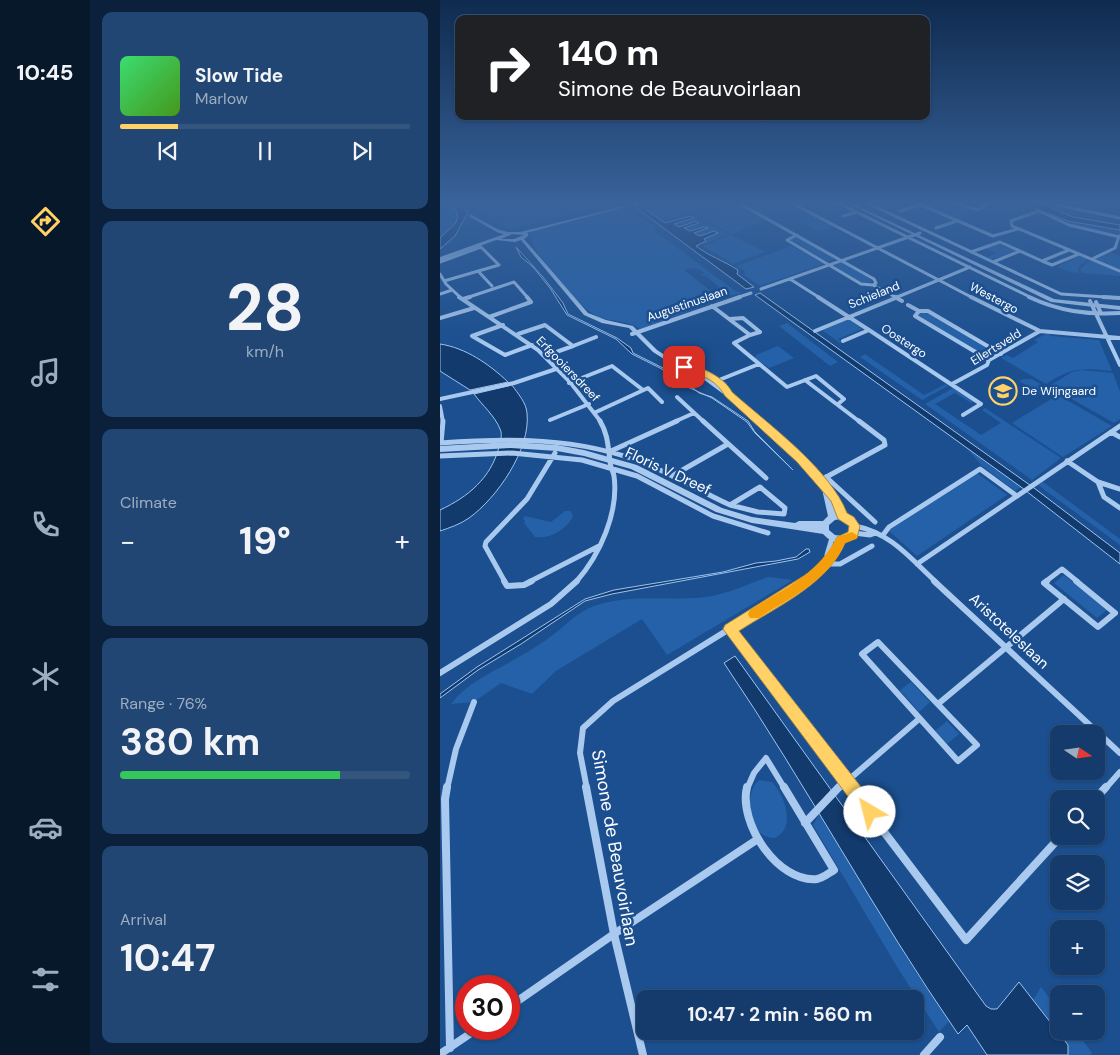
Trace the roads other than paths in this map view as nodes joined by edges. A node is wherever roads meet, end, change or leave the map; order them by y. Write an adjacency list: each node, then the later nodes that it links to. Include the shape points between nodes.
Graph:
1 (464, 251): 19 (street)
2 (469, 251): 19 (street)
3 (485, 251): 24 (street, via 499,264)
4 (532, 251): 59 (street, via 582,311 592,318)
5 (805, 251): 22 (street)
6 (826, 251): 18 (street)
7 (868, 251): 18 (street)
8 (884, 251): 28 (street, Westergo)
9 (937, 251): 23 (street)
10 (952, 251): 42 (street, via 1053,301)
11 (1020, 251): 20 (street); 21 (street)
12 (1066, 251): 20 (street)
13 (1072, 251): 16 (street)
14 (1108, 251): 17 (street)
15 (971, 252): 21 (street)
16 (1079, 254): 17 (street); 20 (street, via 1052,265)
17 (1092, 259): 25 (street)
18 (842, 260): 22 (street); 30 (street, via 874,279 876,283)
19 (440, 261)
20 (1042, 261)
21 (993, 262): 39 (street, via 1061,294)
22 (828, 265): 27 (street); 30 (street, via 862,284)
23 (970, 267): 28 (street, Schieland); 50 (street, via 1052,308)
24 (478, 271): 29 (street); 31 (street)
25 (1120, 271)
26 (440, 274): 29 (street, Erfgooiersdreef)
27 (790, 279): 32 (street); 51 (street)
28 (939, 279): 38 (street, Schieland); 58 (street, Westergo)
29 (444, 281): 33 (street, Erfgooiersdreef)
30 (873, 285): 34 (street)
31 (492, 286)
32 (762, 289)
33 (452, 290): 36 (street); 40 (street, Erfgooiersdreef)
34 (882, 290)
35 (888, 293): 38 (street)
36 (440, 294)
37 (750, 294): 45 (street, Augustinuslaan)
38 (895, 297): 41 (street); 51 (street, Schieland)
39 (1120, 298)
40 (463, 299): 46 (street, Erfgooiersdreef); 52 (street, via 514,282 531,302)
41 (902, 302)
42 (1094, 304): 43 (street); 47 (street); 50 (street)
43 (1120, 304)
44 (908, 305): 48 (street)
45 (712, 306): 54 (street); 59 (street, Augustinuslaan)
46 (474, 308): 52 (street, Erfgooiersdreef); 53 (street)
47 (1120, 308)
48 (919, 311): 68 (street, via 928,311); 70 (street, via 915,316)
49 (1120, 313): 50 (street)
50 (1098, 314): 63 (street)
51 (848, 316): 56 (street); 57 (street, Schieland)
52 (489, 317): 55 (street, Erfgooiersdreef)
53 (440, 318)
54 (730, 319): 61 (street); 61 (street, via 742,318 760,332)
55 (503, 325): 60 (street, Erfgooiersdreef); 66 (street, via 472,336 504,355)
56 (869, 330): 65 (street, Oostergo); 78 (street, Oostergo)
57 (815, 331)
58 (1040, 331): 63 (street, Ellertsveld); 68 (street, Ellertsveld)
59 (635, 333): 74 (street, via 672,362)
60 (518, 334): 66 (street, Erfgooiersdreef); 67 (street, via 545,325)
61 (750, 335): 71 (street, via 734,343)
62 (596, 337): 67 (street)
63 (1108, 337): 64 (street, Ellertsveld); 72 (street)
64 (1120, 338)
65 (843, 341)
66 (532, 345): 69 (street, Erfgooiersdreef)
67 (572, 346): 69 (street)
68 (1001, 354): 70 (street, Ellertsveld)
69 (545, 356): 73 (street, Erfgooiersdreef)
70 (989, 360): 78 (street, Ellertsveld, via 988,365)
71 (758, 364): 75 (street, via 787,387); 76 (street)
72 (1120, 366)
73 (556, 370): 77 (street, Erfgooiersdreef); 82 (street)
74 (697, 372): 76 (street)
75 (805, 380): 85 (street); 85 (street, via 816,376 844,399)
76 (715, 382): 80 (street)
77 (568, 383): 79 (street, via 612,366); 84 (street, Erfgooiersdreef)
78 (952, 384): 89 (street, via 981,404)
79 (643, 390): 83 (street, via 648,388); 87 (street)
80 (728, 394): 105 (street)
81 (677, 397): 88 (street)
82 (440, 399)
83 (662, 402)
84 (589, 404): 87 (street, Erfgooiersdreef); 90 (street)
85 (838, 404): 105 (street, via 884,440 885,445)
86 (440, 406): 94 (street, via 443,421)
87 (596, 412): 101 (street, Erfgooiersdreef, via 605,429)
88 (694, 413): 95 (street); 101 (street)
89 (963, 415)
90 (550, 420)
91 (1120, 426): 92 (street)
92 (1111, 432): 93 (street); 102 (street)
93 (1120, 438)
94 (440, 443): 96 (street, Floris V Dreef)
95 (728, 444): 103 (street); 104 (street)
96 (494, 445): 97 (street, Floris V Dreef); 98 (street, Floris V Dreef); 100 (street, Floris V Dreef)
97 (526, 445): 99 (street, Floris V Dreef); 101 (street, Floris V Dreef)
98 (440, 449)
99 (555, 451): 101 (street, Floris V Dreef); 118 (street, via 537,488 488,538 486,549 507,586 514,587 524,585)
100 (440, 456)
101 (611, 459): 103 (street, Floris V Dreef); 113 (street, Floris V Dreef, via 634,467 719,510 752,520); 115 (street, Floris V Dreef, via 698,510); 118 (street, Erfgooiersdreef, via 613,497)
102 (1067, 461): 106 (street); 108 (street)
103 (672, 476): 109 (street, Floris V Dreef)
104 (766, 478)
105 (823, 482): 111 (street); 112 (street)
106 (1098, 482): 107 (street); 110 (street, via 1104,497)
107 (1120, 489)
108 (1016, 496): 117 (street, via 980,469 889,527); 121 (street)
109 (730, 505): 109 (street, Floris V Dreef, via 760,487 785,508 784,514 776,514)
110 (1120, 508)
111 (838, 516): 114 (street, via 850,520); 116 (street)
112 (875, 522)
113 (794, 525): 116 (street, Floris V Dreef)
114 (855, 529): 116 (street, via 849,538); 117 (street, Aristoteleslaan, via 870,535 876,532)
115 (768, 533)
116 (831, 533): 120 (street); 120 (street, Simone de Beauvoirlaan, via 834,556)
117 (883, 535): 121 (street, Aristoteleslaan)
118 (599, 546): 125 (street, Erfgooiersdreef, via 585,572 561,597)
119 (872, 546): 120 (street, Simone de Beauvoirlaan, via 840,564 832,566)
120 (827, 563): 123 (street, Simone de Beauvoirlaan, via 805,582)
121 (917, 564): 124 (street, Aristoteleslaan)
122 (1064, 599): 122 (street, via 1098,627 1115,613 1062,570 1044,583); 124 (street)
123 (730, 629): 131 (street); 136 (street, Simone de Beauvoirlaan, via 613,701 583,728 580,752)
124 (1005, 647): 127 (street); 129 (street, Aristoteleslaan)
125 (440, 674)
126 (474, 702): 140 (street, via 459,735 445,799)
127 (938, 704): 128 (street, via 977,745 958,761); 128 (street, via 878,642 862,654)
128 (919, 719): 131 (street)
129 (1120, 754)
130 (1120, 772): 132 (street)
131 (846, 780): 133 (street); 135 (street, via 966,940)
132 (1103, 790)
133 (805, 823): 134 (street, via 834,870 817,879 794,874 777,862); 134 (street, via 766,758 752,774 746,792 749,822)
134 (758, 839): 136 (street)
135 (1053, 845)
136 (614, 934): 137 (street); 142 (street, Simone de Beauvoirlaan)
137 (520, 999)
138 (940, 1037): 143 (street)
139 (461, 1040): 140 (street)
140 (450, 1048): 141 (street)
141 (440, 1054)
142 (643, 1055)
143 (924, 1055)

